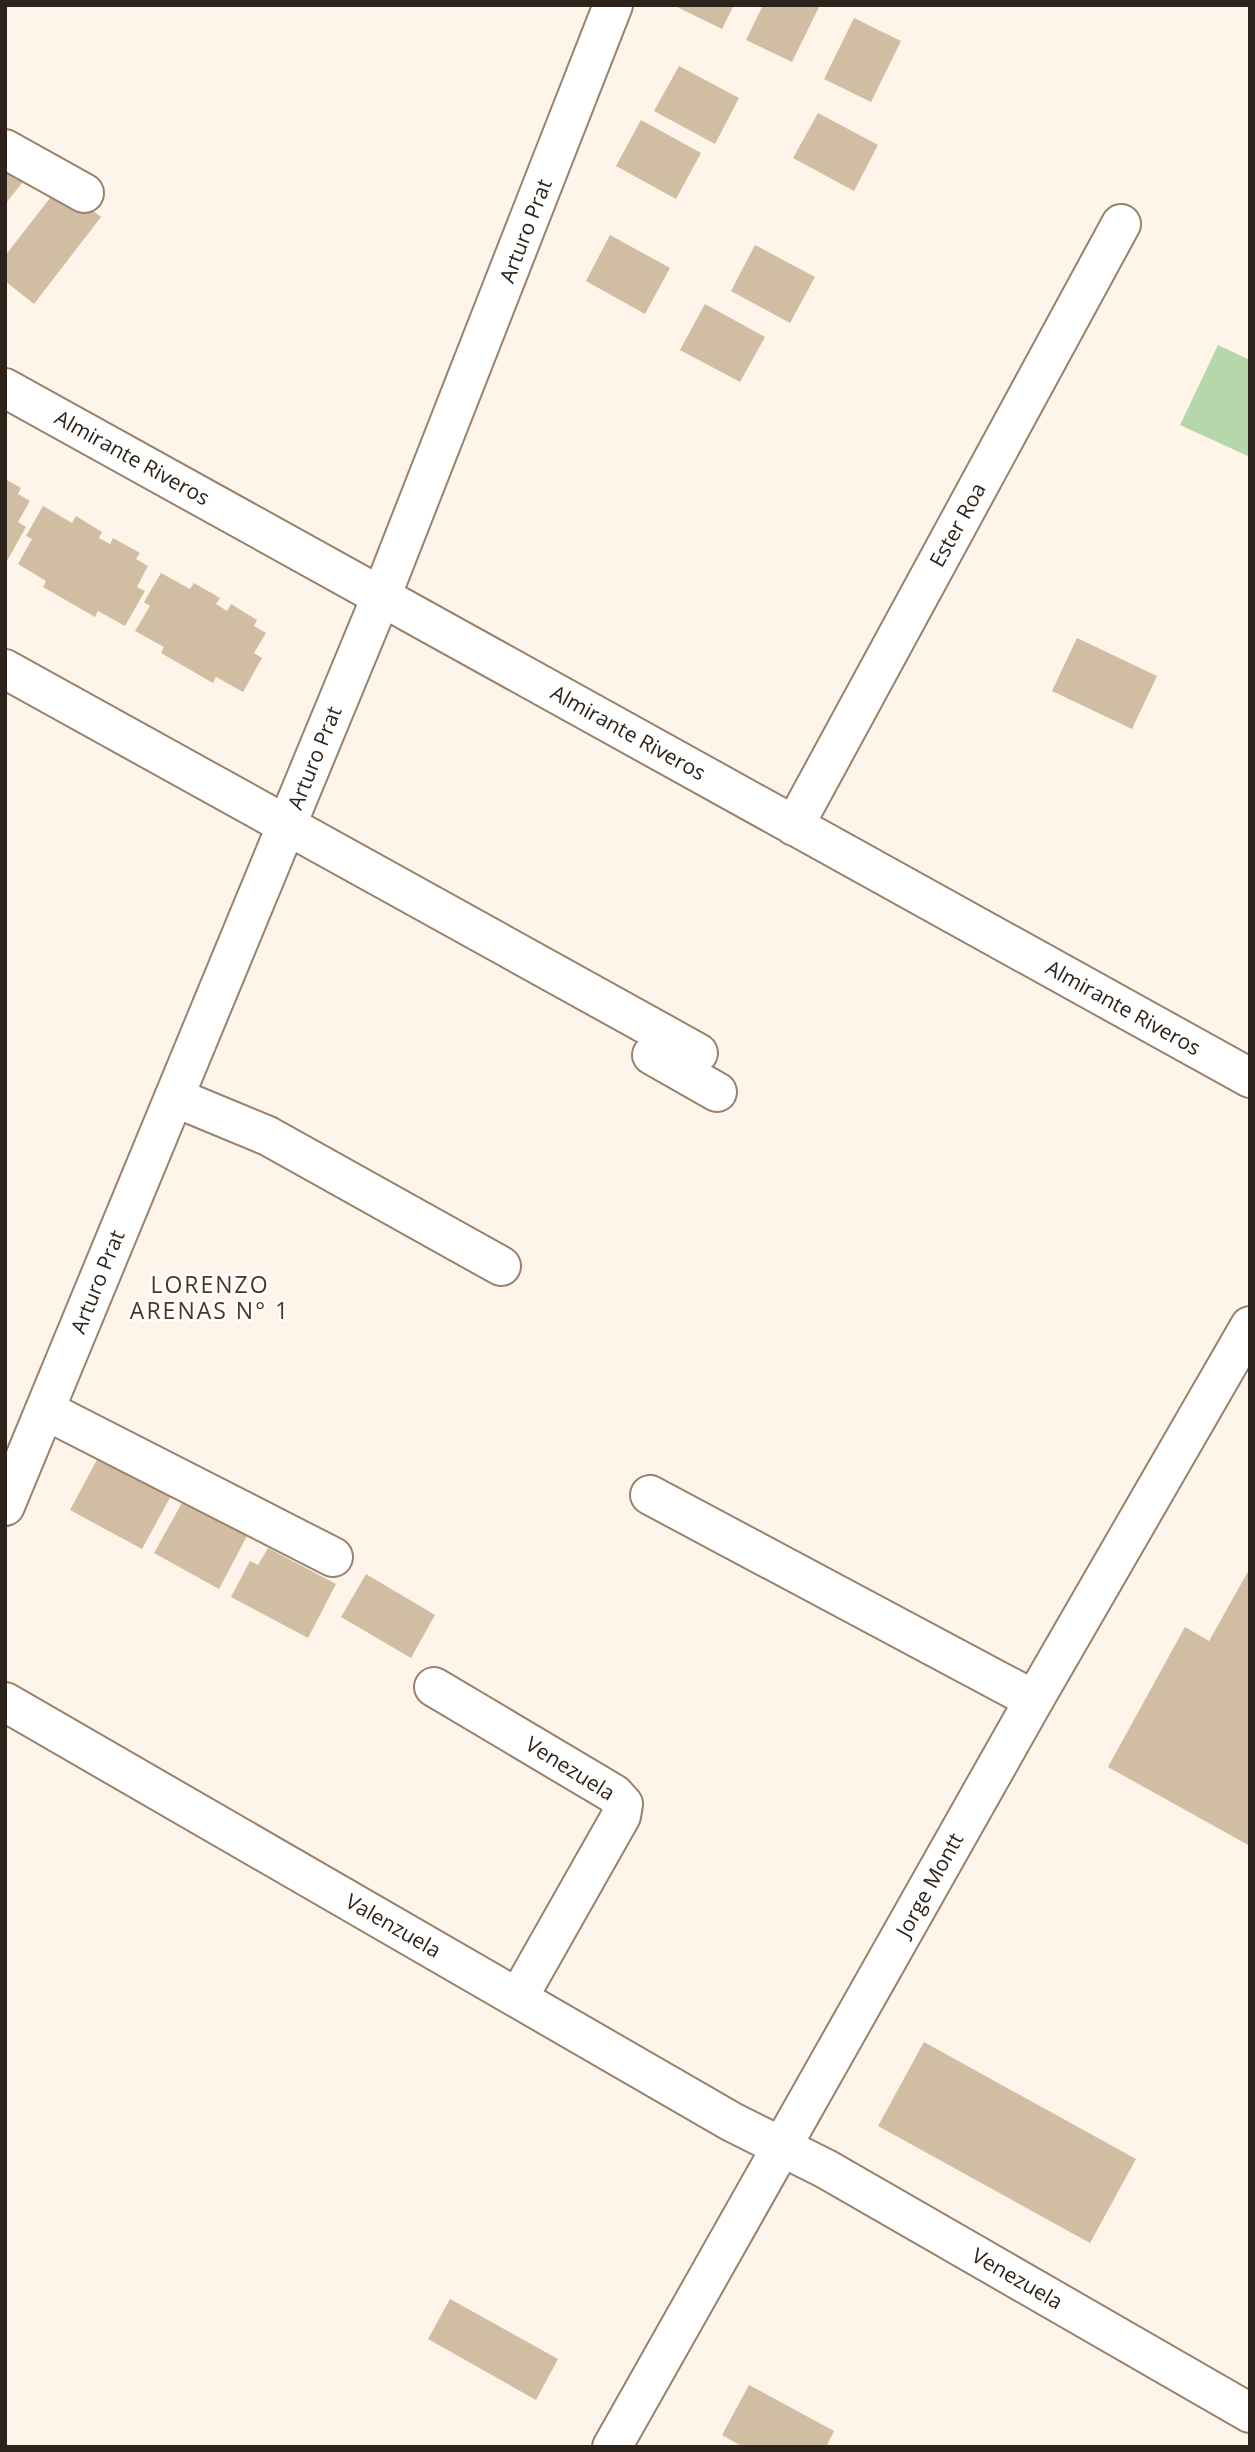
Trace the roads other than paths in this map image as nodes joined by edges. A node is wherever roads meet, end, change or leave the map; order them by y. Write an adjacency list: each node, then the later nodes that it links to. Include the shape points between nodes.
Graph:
1 (613, 5): 6 (street, Arturo Prat)
2 (5, 149): 3 (street)
3 (84, 193)
4 (1121, 224): 8 (street, Ester Roa)
5 (5, 388): 6 (street, Almirante Riveros)
6 (382, 597): 8 (street, Almirante Riveros); 9 (street, Arturo Prat)
7 (5, 669): 9 (street)
8 (794, 826): 11 (street, Almirante Riveros)
9 (283, 835): 10 (street); 12 (street); 13 (street, Arturo Prat)
10 (698, 1053)
11 (1250, 1079)
12 (717, 1092)
13 (174, 1097): 14 (street, via 268,1136); 16 (street, Arturo Prat)
14 (500, 1266)
15 (1250, 1325): 21 (street, Jorge Montt)
16 (45, 1410): 18 (street, Arturo Prat); 19 (street)
17 (650, 1494): 21 (street)
18 (5, 1506)
19 (333, 1557)
20 (434, 1687): 23 (street, Venezuela, via 614,1794 623,1804 621,1816)
21 (1034, 1700): 24 (street, Jorge Montt)
22 (5, 1702): 23 (street, Valenzuela)
23 (518, 1998): 24 (street, Valenzuela)
24 (783, 2147): 25 (street, Venezuela); 26 (street, Jorge Montt)
25 (1250, 2413)
26 (612, 2447)

